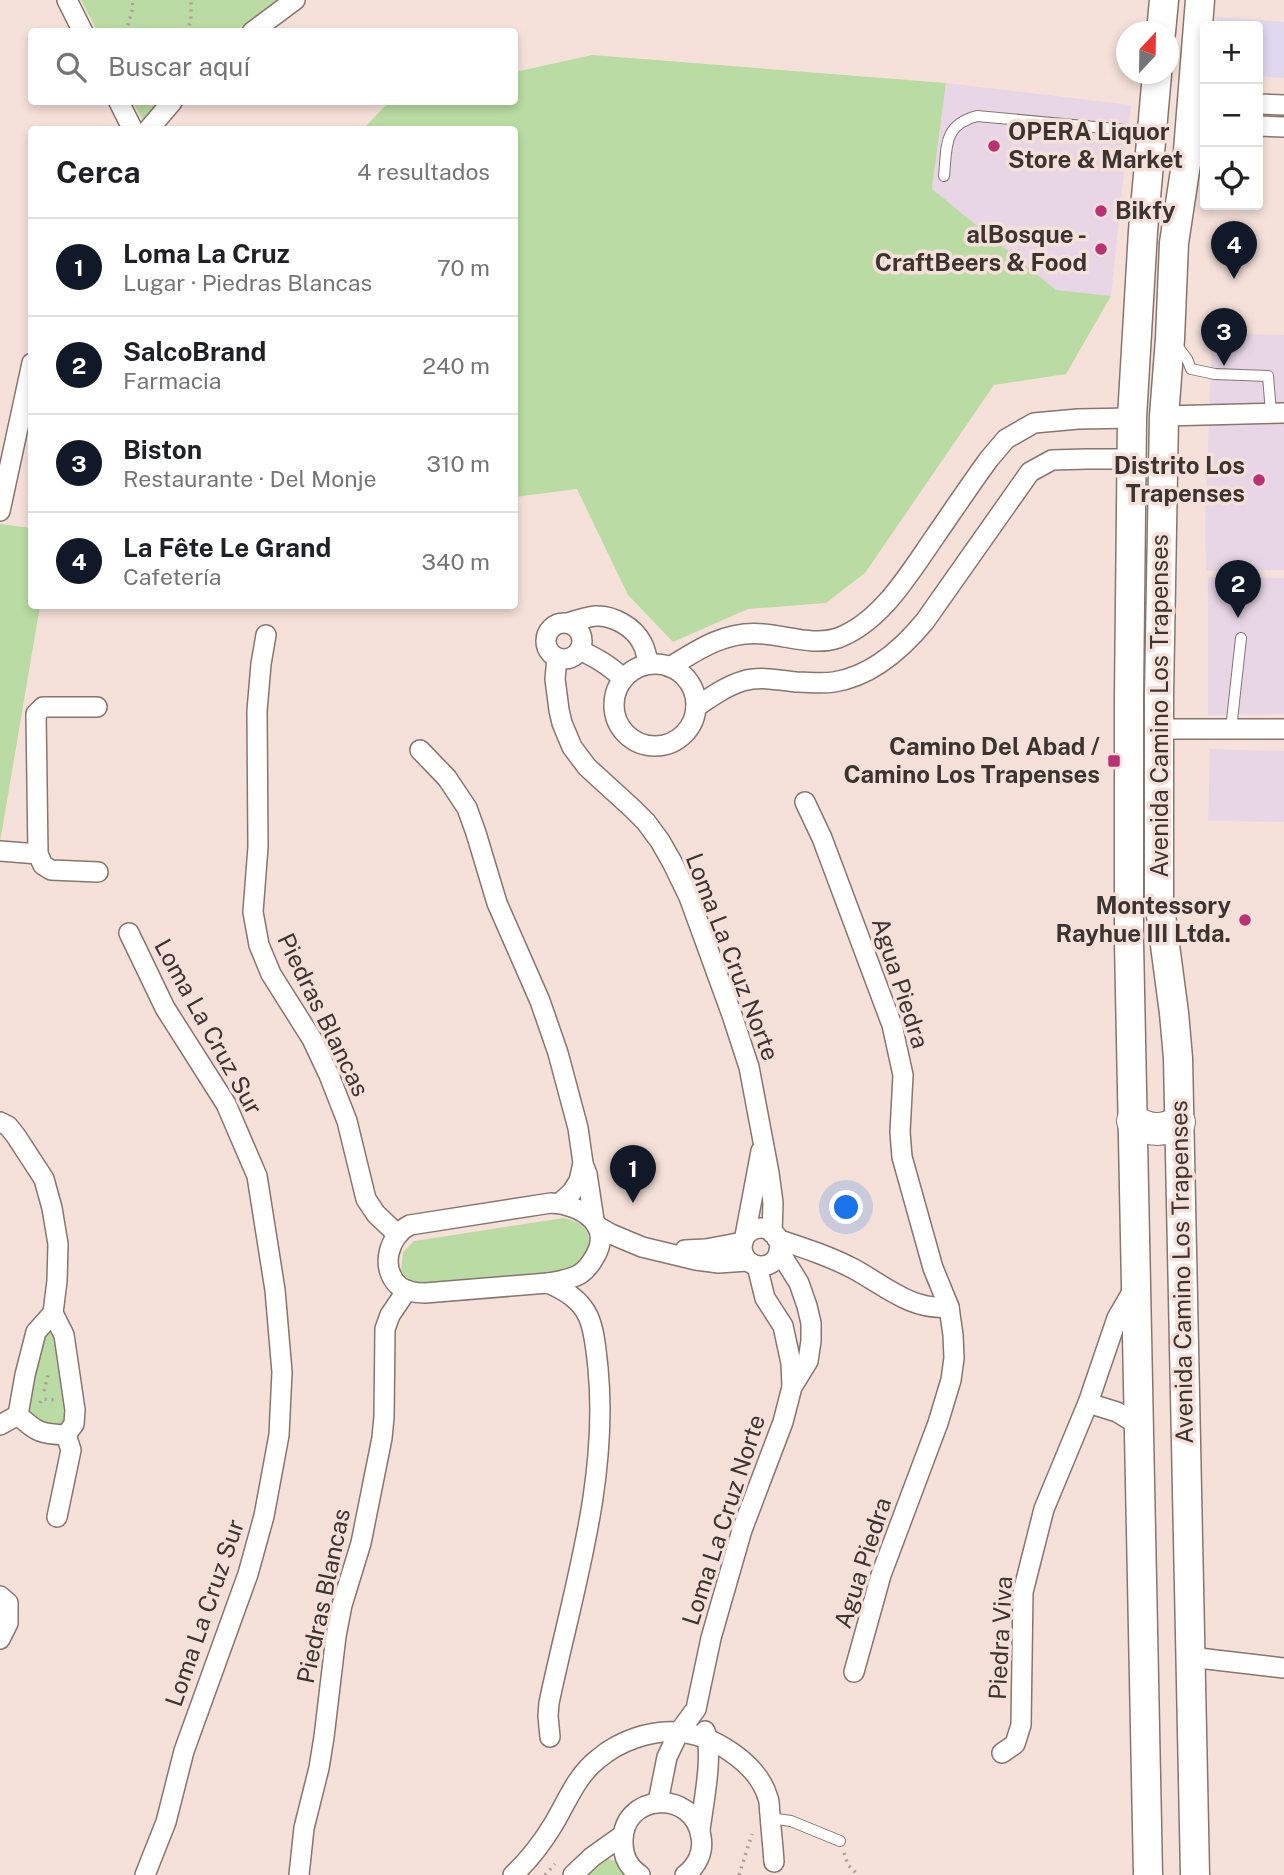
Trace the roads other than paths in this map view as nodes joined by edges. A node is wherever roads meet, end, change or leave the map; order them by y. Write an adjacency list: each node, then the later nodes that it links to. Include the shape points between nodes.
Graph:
1 (66, 0): 6 (street)
2 (295, 0): 7 (street)
3 (1164, 0): 5 (main road)
4 (1200, 0): 13 (main road, Avenida Camino Los Trapenses)
5 (1162, 21)
6 (81, 28)
7 (256, 28)
8 (1156, 84): 18 (main road, Avenida Camino Los Trapenses)
9 (1263, 104): 12 (street)
10 (120, 105): 14 (street)
11 (169, 105): 15 (street)
12 (1284, 105)
13 (1198, 113): 20 (main road, Avenida Camino Los Trapenses, via 1174,243)
14 (131, 126)
15 (151, 126)
16 (1263, 126): 17 (street)
17 (1284, 127)
18 (1152, 133): 19 (lane, via 978,116 952,130); 24 (main road, Avenida Camino Los Trapenses)
19 (943, 176)
20 (1170, 339): 22 (lane, via 1191,369 1268,376); 23 (main road, Avenida Camino Los Trapenses)
21 (28, 382): 26 (street)
22 (1277, 413): 23 (street)
23 (1164, 416): 37 (main road, Avenida Camino Los Trapenses)
24 (1132, 418): 25 (main road, Avenida Camino Los Trapenses); 33 (street, via 1034,423 1006,439 896,592 864,624 838,638 814,641 740,634 719,639)
25 (1131, 460): 36 (street, via 1052,460 1030,472 925,621 873,668 835,682 745,680); 46 (main road, Avenida Camino Los Trapenses)
26 (0, 511)
27 (568, 623): 30 (street, via 580,631); 31 (street, via 553,626 546,636 547,648); 32 (street, via 599,616 627,626 641,639)
28 (266, 635): 53 (street, Piedras Blancas, via 257,711 258,847 253,912 259,944 271,974 329,1075 347,1121 366,1199)
29 (1241, 638): 38 (lane)
30 (580, 650): 31 (street, via 573,657); 34 (street)
31 (557, 659): 49 (street, Loma La Cruz Norte, via 559,710 572,747 646,822 685,888 742,1041)
32 (648, 664): 33 (street); 34 (street)
33 (670, 667): 36 (street, via 688,681)
34 (623, 679): 36 (street, via 614,695 613,710 627,736 644,745 677,740 688,730)
35 (97, 707): 43 (street, via 43,707 36,713)
36 (696, 707)
37 (1159, 729): 38 (street); 48 (main road, Avenida Camino Los Trapenses, via 1158,900 1174,1013)
38 (1231, 729): 39 (street)
39 (1284, 729)
40 (420, 750): 50 (street, via 467,808 497,903 558,1053)
41 (805, 802): 61 (street, Agua Piedra, via 892,1025 903,1074 902,1157 933,1268)
42 (0, 851): 43 (street)
43 (38, 854): 44 (street, via 51,870)
44 (98, 872)
45 (129, 933): 87 (street, Loma La Cruz Sur, via 165,1008 226,1104 257,1176 282,1372 279,1435 264,1517)
46 (1133, 1121): 48 (main road, via 1158,1129); 59 (main road, Avenida Camino Los Trapenses)
47 (0, 1122): 62 (street, via 16,1136 44,1180 52,1208 58,1244)
48 (1179, 1122): 73 (main road, Avenida Camino Los Trapenses)
49 (762, 1143): 54 (street, Loma La Cruz Norte); 56 (street, Loma La Cruz Norte)
50 (583, 1163): 51 (street, via 579,1181); 52 (street)
51 (560, 1203): 52 (street, via 579,1209); 53 (street, via 410,1224)
52 (596, 1223): 55 (street); 57 (street, via 601,1237)
53 (397, 1234): 60 (street, via 389,1252 390,1270)
54 (776, 1241): 56 (street, via 761,1228 750,1232); 56 (street, via 777,1256 768,1265); 61 (street, via 822,1254 918,1304); 64 (street, Loma La Cruz Norte, via 799,1283 811,1324 808,1361)
55 (642, 1247): 56 (street, via 670,1253 685,1249); 57 (street)
56 (748, 1251): 64 (street, Loma La Cruz Norte, via 765,1298 783,1326)
57 (593, 1261): 58 (street, via 571,1278); 63 (street, via 586,1302)
58 (548, 1283): 60 (street, via 425,1293); 63 (street, via 573,1297)
59 (1135, 1287): 65 (street, Piedra Viva, via 1117,1318); 68 (main road, Avenida Camino Los Trapenses)
60 (407, 1290): 88 (street, Piedras Blancas, via 385,1329 382,1438 336,1636 324,1737)
61 (949, 1307): 75 (street, Agua Piedra, via 954,1358 951,1380 881,1575)
62 (53, 1313): 66 (street, via 36,1332); 69 (street, via 64,1335 75,1404 74,1424)
63 (589, 1317): 78 (street, via 600,1385 599,1444 587,1532 549,1703)
64 (792, 1387): 76 (street, Loma La Cruz Norte, via 742,1530)
65 (1088, 1404): 68 (street, via 1118,1412); 80 (street, Piedra Viva, via 1044,1509 1023,1592 1021,1725 1015,1744)
66 (18, 1410): 67 (street); 69 (street, via 31,1428)
67 (0, 1425)
68 (1138, 1425): 93 (main road, Avenida Camino Los Trapenses)
69 (66, 1435): 70 (street, via 71,1450)
70 (57, 1517)
71 (0, 1596): 72 (street, via 8,1603 8,1623)
72 (0, 1639)
73 (1190, 1657): 74 (street); 94 (main road, Avenida Camino Los Trapenses)
74 (1284, 1668)
75 (854, 1672)
76 (696, 1709): 77 (street, Loma La Cruz Norte); 79 (street)
77 (679, 1732): 79 (street); 81 (street, Loma La Cruz Norte, via 667,1757); 89 (street, via 638,1737 598,1759)
78 (550, 1737)
79 (709, 1740): 82 (street, via 749,1766 768,1798); 83 (street)
80 (1002, 1753)
81 (657, 1802): 83 (street, via 679,1806 696,1820); 84 (street, via 636,1811)
82 (770, 1818): 85 (lane, via 791,1821); 86 (street)
83 (700, 1830): 92 (street, via 701,1853)
84 (623, 1835): 90 (street); 91 (street, via 623,1853)
85 (841, 1841)
86 (774, 1862)
87 (145, 1875)
88 (299, 1875)
89 (513, 1875)
90 (572, 1875)
91 (640, 1875)
92 (685, 1875)
93 (1148, 1875)
94 (1195, 1875)

